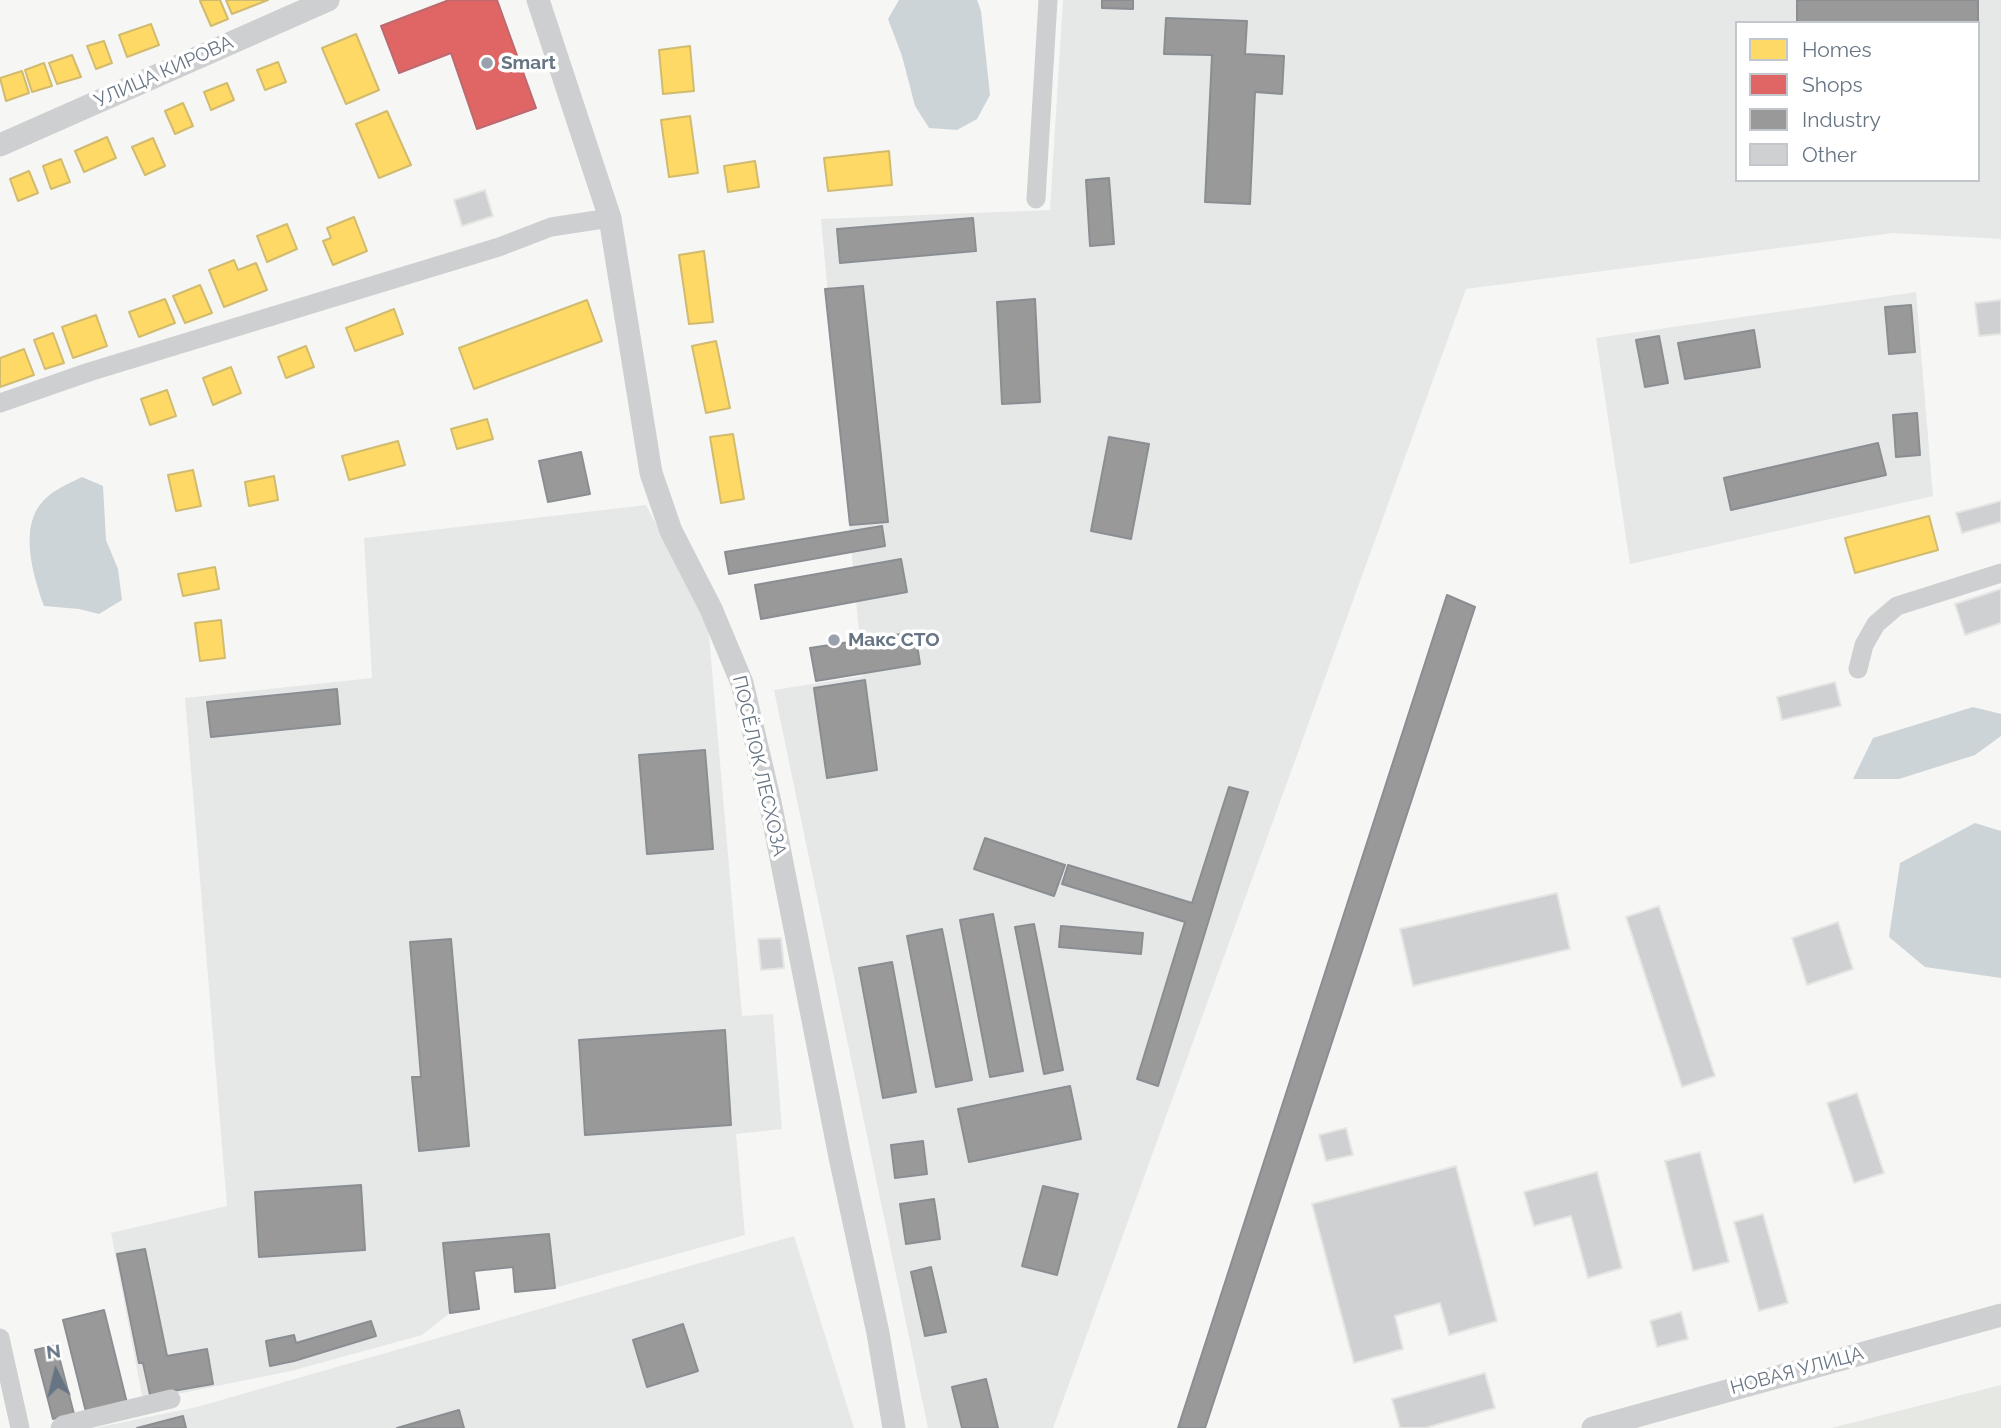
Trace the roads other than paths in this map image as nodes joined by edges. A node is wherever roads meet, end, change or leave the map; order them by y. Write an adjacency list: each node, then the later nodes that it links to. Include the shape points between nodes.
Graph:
1 (328, 0): 4 (street, УЛИЦА КИРОВА)
2 (538, 0): 6 (street, ПОСЁЛОК ЛЕСХОЗА)
3 (1048, 0): 5 (street)
4 (0, 145)
5 (1036, 198)
6 (610, 218): 7 (street, via 551,227); 15 (street, ПОСЁЛОК ЛЕСХОЗА, via 651,473 671,531 742,684 755,736)
7 (0, 403)
8 (2001, 573): 9 (street, via 1897,606 1876,624)
9 (1858, 669)
10 (2001, 1315): 16 (street, НОВАЯ УЛИЦА)
11 (0, 1338): 13 (street)
12 (171, 1399): 14 (street)
13 (20, 1428)
14 (60, 1428)
15 (894, 1428)
16 (1594, 1428)

